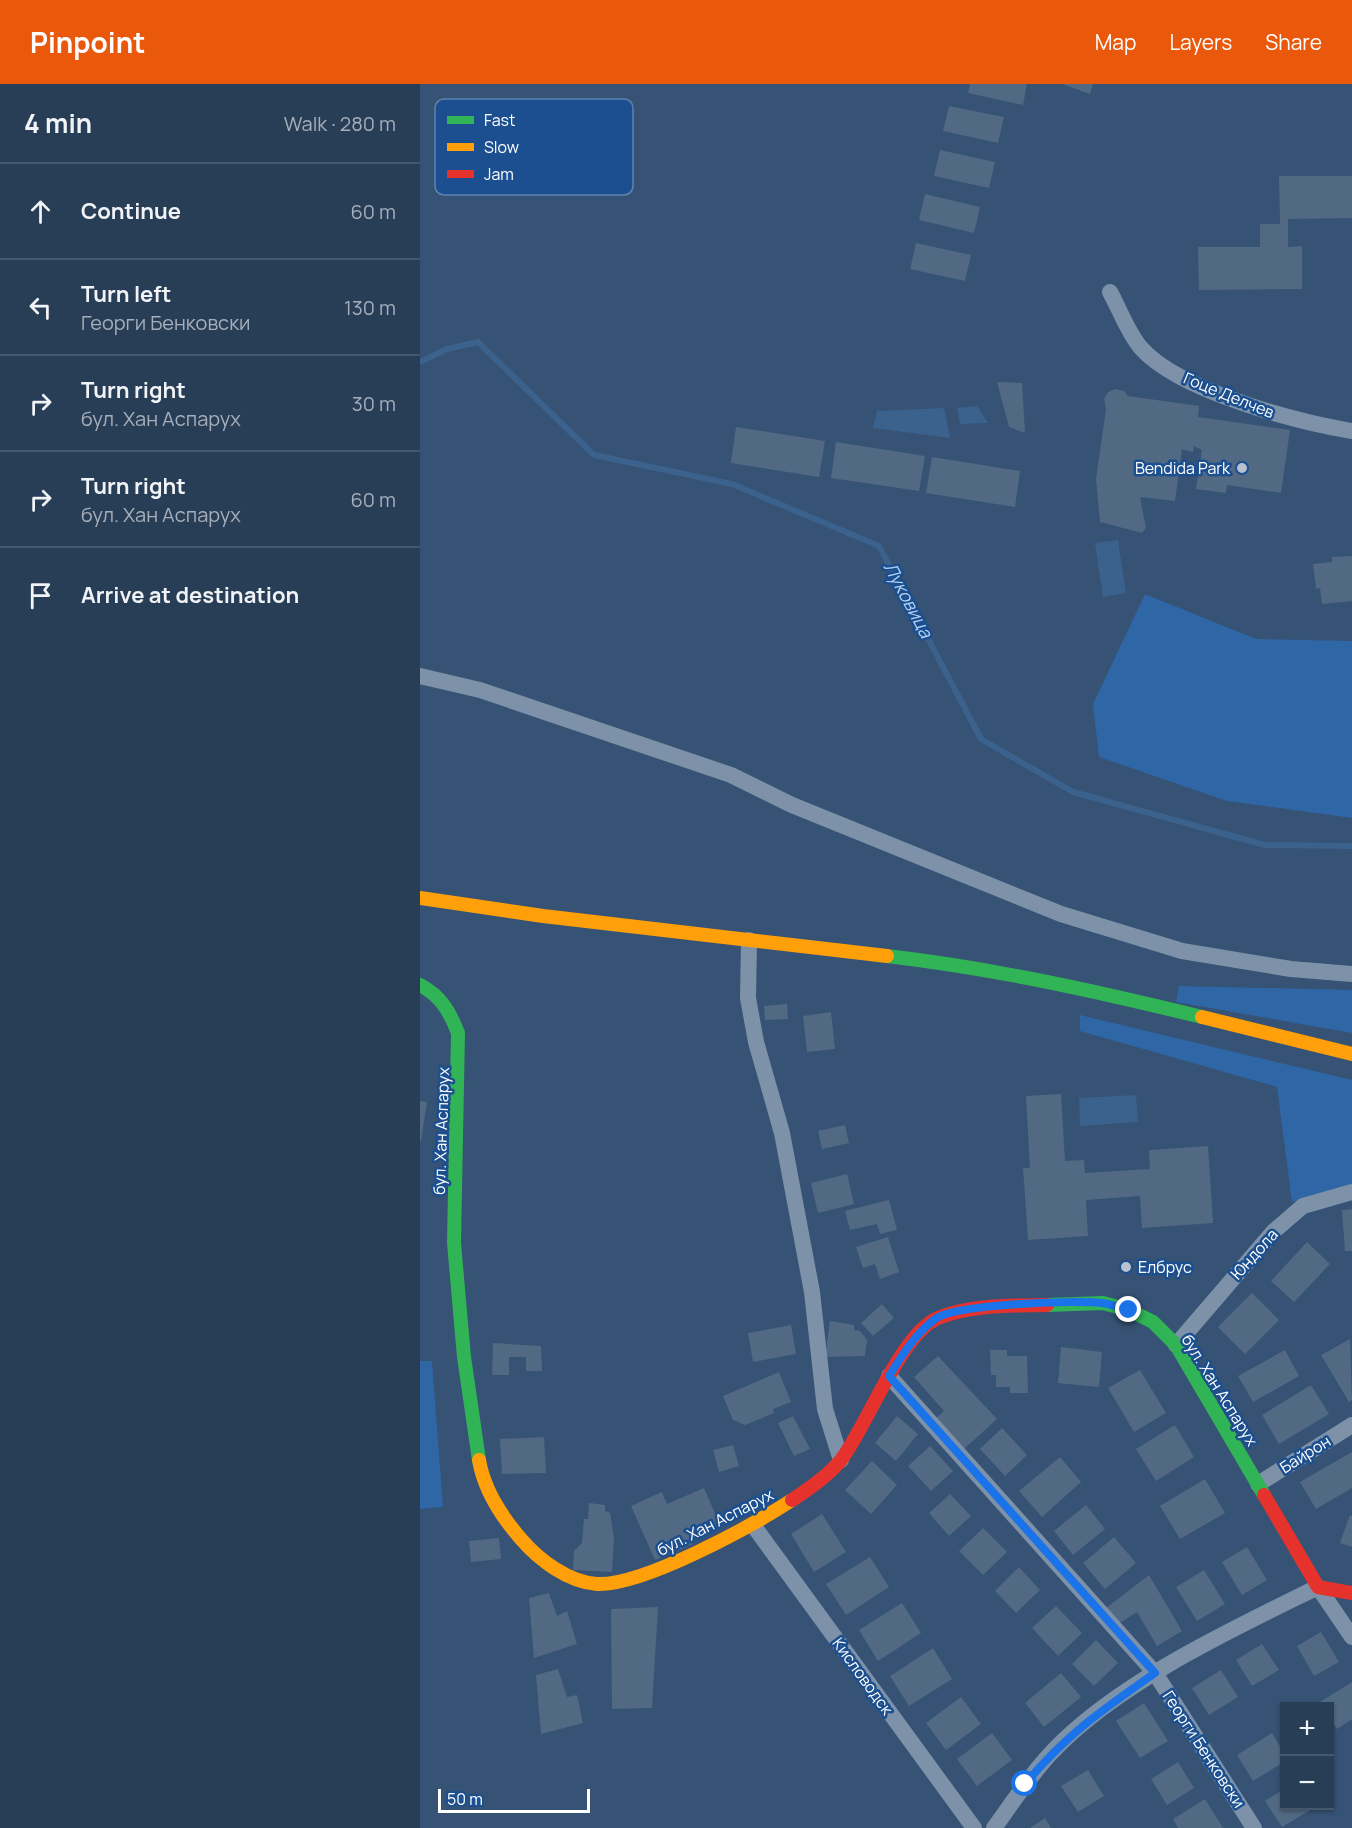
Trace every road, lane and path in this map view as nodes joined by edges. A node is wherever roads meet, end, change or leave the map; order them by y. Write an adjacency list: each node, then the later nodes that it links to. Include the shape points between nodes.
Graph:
1 (1110, 292): 2 (street, Гоце Делчев, via 1142,348 1173,372 1212,392 1306,424)
2 (1352, 431)
3 (420, 676): 6 (street, via 480,690 731,775 803,809 1061,914 1182,951 1291,969)
4 (420, 898): 5 (street)
5 (749, 940): 8 (street, via 976,967 1071,985); 13 (street, via 748,998 782,1133 803,1238 825,1409)
6 (1352, 974)
7 (420, 984): 15 (street, бул. Хан Аспарух, via 434,992 450,1011 458,1033 454,1244 464,1356 482,1478 504,1520 531,1551 566,1576 596,1584 627,1582)
8 (1352, 1053)
9 (1352, 1192): 10 (street, Юндола, via 1304,1206 1274,1231)
10 (1176, 1345): 11 (street, бул. Хан Аспарух, via 1153,1322 1103,1303 969,1310 937,1318 913,1339); 14 (street, бул. Хан Аспарух)
11 (889, 1376): 13 (street, бул. Хан Аспарух); 19 (street, Георги Бенковски)
12 (1352, 1425): 14 (street, Байрон)
13 (841, 1460): 15 (street, бул. Хан Аспарух, via 815,1485)
14 (1258, 1484): 16 (street, бул. Хан Аспарух)
15 (753, 1525): 20 (street, Кисловодск)
16 (1318, 1587): 17 (street); 18 (street); 19 (street)
17 (1352, 1593)
18 (1352, 1637)
19 (1155, 1673): 21 (street, via 1084,1722 1052,1752); 22 (street, Георги Бенковски)
20 (974, 1828)
21 (994, 1828)
22 (1254, 1828)

